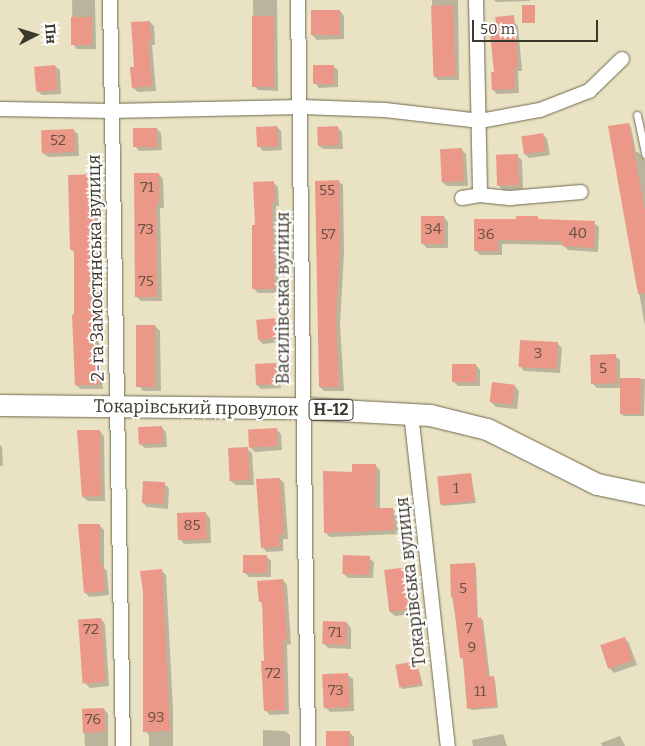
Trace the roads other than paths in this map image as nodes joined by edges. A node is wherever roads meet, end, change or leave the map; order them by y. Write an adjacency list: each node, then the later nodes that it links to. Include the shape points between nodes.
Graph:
1 (110, 0): 7 (street, 2-га Замостянська вулиця)
2 (298, 0): 5 (street, Василівська вулиця)
3 (476, 0): 9 (street)
4 (622, 58): 9 (street, via 589,91 540,110)
5 (301, 107): 7 (street); 9 (street, via 385,110); 16 (street, Василівська вулиця)
6 (0, 109): 7 (street)
7 (111, 111): 15 (street, 2-га Замостянська вулиця)
8 (637, 115): 10 (lane)
9 (480, 121): 12 (street)
10 (645, 154)
11 (581, 192): 12 (street, via 511,198)
12 (480, 195): 13 (street)
13 (462, 198)
14 (0, 405): 15 (main road, Токарівський провулок / Н-12)
15 (118, 407): 16 (main road, Токарівський провулок / Н-12); 19 (street, 2-га Замостянська вулиця)
16 (302, 408): 17 (main road, Токарівський провулок / Н-12); 20 (street, Василівська вулиця)
17 (411, 413): 18 (main road, Токарівський провулок / Н-12, via 487,429 597,484); 21 (street, Токарівська вулиця)
18 (645, 494)
19 (123, 746)
20 (308, 746)
21 (448, 746)

